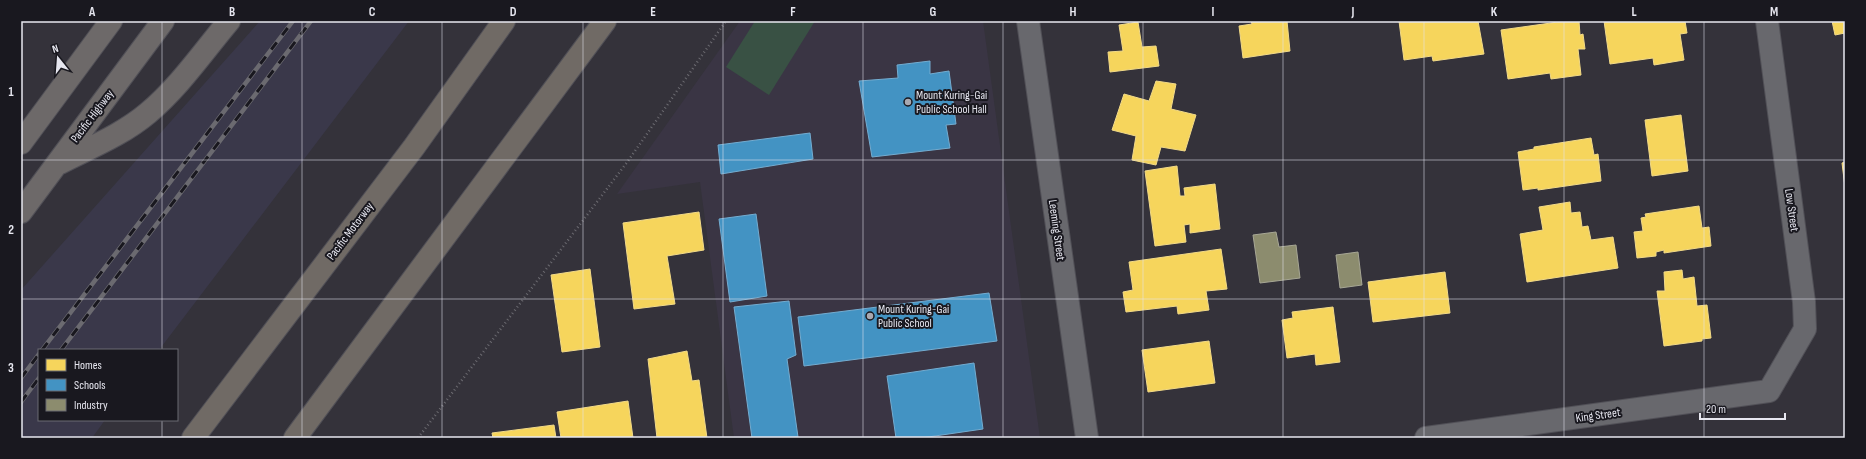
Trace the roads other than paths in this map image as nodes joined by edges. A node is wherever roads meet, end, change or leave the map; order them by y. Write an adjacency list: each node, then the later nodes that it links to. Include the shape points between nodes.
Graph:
1 (111, 21): 8 (main road)
2 (163, 21): 9 (main road, Pacific Highway)
3 (230, 21): 9 (main road, via 171,91 147,114 120,132)
4 (504, 21): 12 (highway, Pacific Motorway, via 414,147)
5 (605, 21): 13 (highway)
6 (1028, 21): 14 (street, Leeming Street)
7 (1767, 21): 11 (street, Low Street, via 1804,302 1805,329)
8 (21, 143)
9 (55, 166): 10 (main road, Pacific Highway)
10 (21, 212)
11 (1769, 391): 15 (street, King Street)
12 (193, 438)
13 (295, 438)
14 (1087, 438)
15 (1426, 438)

